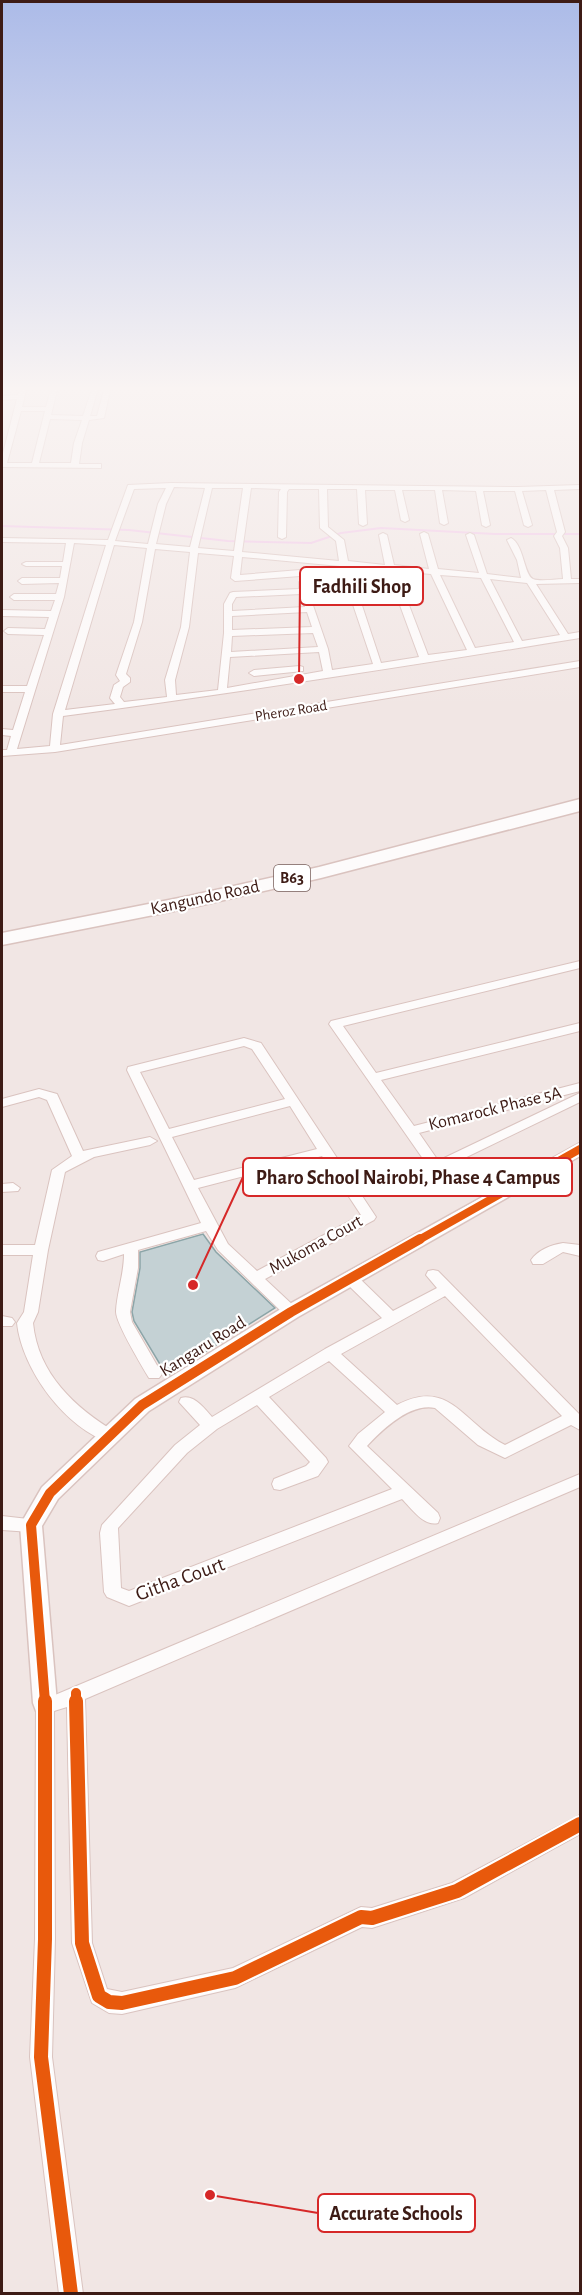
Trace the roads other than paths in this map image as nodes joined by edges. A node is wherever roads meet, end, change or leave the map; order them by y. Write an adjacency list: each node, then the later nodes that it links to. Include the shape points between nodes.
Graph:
1 (129, 493): 26 (street)
2 (167, 493): 27 (street)
3 (207, 493): 24 (street)
4 (246, 493): 28 (street)
5 (283, 493): 21 (street)
6 (323, 493): 32 (street, via 324,528 340,540)
7 (361, 493): 15 (street)
8 (399, 493): 13 (street)
9 (439, 493): 14 (street)
10 (480, 493): 16 (street)
11 (519, 493): 17 (street)
12 (551, 493): 41 (street)
13 (405, 520)
14 (444, 523)
15 (363, 524)
16 (486, 525)
17 (528, 525)
18 (424, 534): 34 (street)
19 (383, 535): 33 (street)
20 (470, 535): 36 (street)
21 (282, 537)
22 (71, 540): 25 (street); 26 (street); 31 (street)
23 (511, 540): 40 (street, via 524,576)
24 (196, 541): 27 (street); 28 (street); 69 (street, via 185,627 170,680)
25 (2, 542)
26 (108, 544): 27 (street); 71 (street)
27 (151, 546): 70 (street, via 138,622 121,675 125,678 115,698)
28 (238, 554): 29 (street, via 277,553); 37 (street)
29 (296, 558): 32 (street); 35 (street)
30 (26, 564): 31 (street)
31 (66, 564): 38 (street)
32 (344, 564): 33 (street); 63 (street)
33 (390, 567): 34 (street); 61 (street)
34 (434, 572): 36 (street); 59 (street)
35 (300, 573): 37 (street); 43 (street)
36 (484, 576): 40 (street); 57 (street)
37 (235, 578): 44 (street)
38 (62, 580): 39 (street); 46 (street)
39 (22, 581)
40 (530, 581): 41 (street); 56 (street)
41 (567, 581): 42 (street)
42 (580, 581)
43 (303, 591): 44 (street); 47 (street)
44 (233, 595): 50 (street)
45 (14, 597): 46 (street)
46 (60, 597): 49 (street)
47 (309, 609): 50 (street); 51 (street)
48 (2, 614): 49 (street)
49 (55, 614): 53 (street)
50 (227, 614): 54 (street)
51 (315, 630): 54 (street); 58 (street)
52 (8, 632): 53 (street)
53 (49, 632): 67 (street)
54 (228, 633): 60 (street)
55 (580, 635): 56 (street)
56 (565, 637): 57 (street)
57 (519, 644): 59 (street)
58 (323, 649): 60 (street); 64 (street)
59 (472, 651): 61 (street)
60 (226, 655): 68 (street)
61 (425, 660): 63 (street)
62 (580, 664): 74 (street, Pheroz Road)
63 (378, 666): 64 (street)
64 (328, 671): 65 (street); 68 (street)
65 (254, 673)
66 (2, 689): 67 (street)
67 (32, 689): 73 (street)
68 (222, 692): 69 (street)
69 (172, 699): 70 (street)
70 (120, 707): 71 (street)
71 (58, 714): 74 (street)
72 (2, 732): 73 (street)
73 (17, 733): 75 (street)
74 (55, 749): 75 (street, Pheroz Road)
75 (6, 753)
76 (580, 794): 78 (highway, Kangundo Road / B63, via 305,861)
77 (580, 805): 79 (highway, Kangundo Road / B63, via 299,877)
78 (2, 925)
79 (2, 939)
80 (580, 964): 82 (street, via 335,1023)
81 (580, 1027): 82 (street)
82 (374, 1078): 86 (street)
83 (579, 1094): 86 (street, Komarock Phase 5A); 86 (street, via 442,1164 433,1163)
84 (293, 1101): 87 (street); 87 (street, Mukoma Court, via 261,1051 251,1044 231,1045 135,1068 134,1076); 89 (street, Mukoma Court)
85 (2, 1103): 90 (street, via 39,1093 52,1097)
86 (410, 1131)
87 (157, 1138): 90 (street); 91 (street)
88 (580, 1149): 101 (street, Kangaru Road)
89 (325, 1151): 91 (street); 100 (street, Mukoma Court, via 369,1217)
90 (79, 1157): 95 (street, via 59,1170)
91 (189, 1186): 92 (street)
92 (209, 1225): 93 (street); 100 (street, via 223,1247)
93 (131, 1247): 97 (street); 106 (street, via 123,1312 125,1323)
94 (2, 1250): 95 (street)
95 (41, 1250): 112 (street, via 31,1312 25,1323 31,1349 58,1399 86,1423)
96 (580, 1251): 98 (street, via 562,1247)
97 (103, 1256)
98 (538, 1260)
99 (433, 1275): 102 (street)
100 (257, 1277): 103 (street)
101 (351, 1279): 103 (street, Kangaru Road); 104 (street)
102 (446, 1289): 104 (street, Githa Court); 110 (street)
103 (291, 1312): 112 (street, Kangaru Road, via 142,1405)
104 (391, 1318): 105 (street, Githa Court)
105 (330, 1353): 107 (street, Githa Court); 109 (street)
106 (154, 1374)
107 (259, 1397): 111 (street, Githa Court); 114 (street, via 320,1462 312,1471)
108 (187, 1402): 111 (street)
109 (396, 1413): 110 (street, via 420,1401 438,1403 490,1447 505,1452); 115 (street, via 357,1446)
110 (577, 1421)
111 (211, 1425): 115 (street, Githa Court, via 181,1449 110,1526 113,1592 129,1599)
112 (111, 1437): 118 (street, Kangaru Road, via 50,1493)
113 (580, 1480): 119 (street)
114 (280, 1484)
115 (405, 1491): 116 (street)
116 (432, 1518)
117 (2, 1523): 118 (street)
118 (31, 1525): 120 (street)
119 (76, 1693): 120 (street, via 57,1703); 121 (street, via 82,1943 99,1996 109,2002 122,2003 235,1978 361,1917 372,1918 457,1891)
120 (45, 1703): 122 (street, via 41,2057)
121 (580, 1824)
122 (71, 2294)

